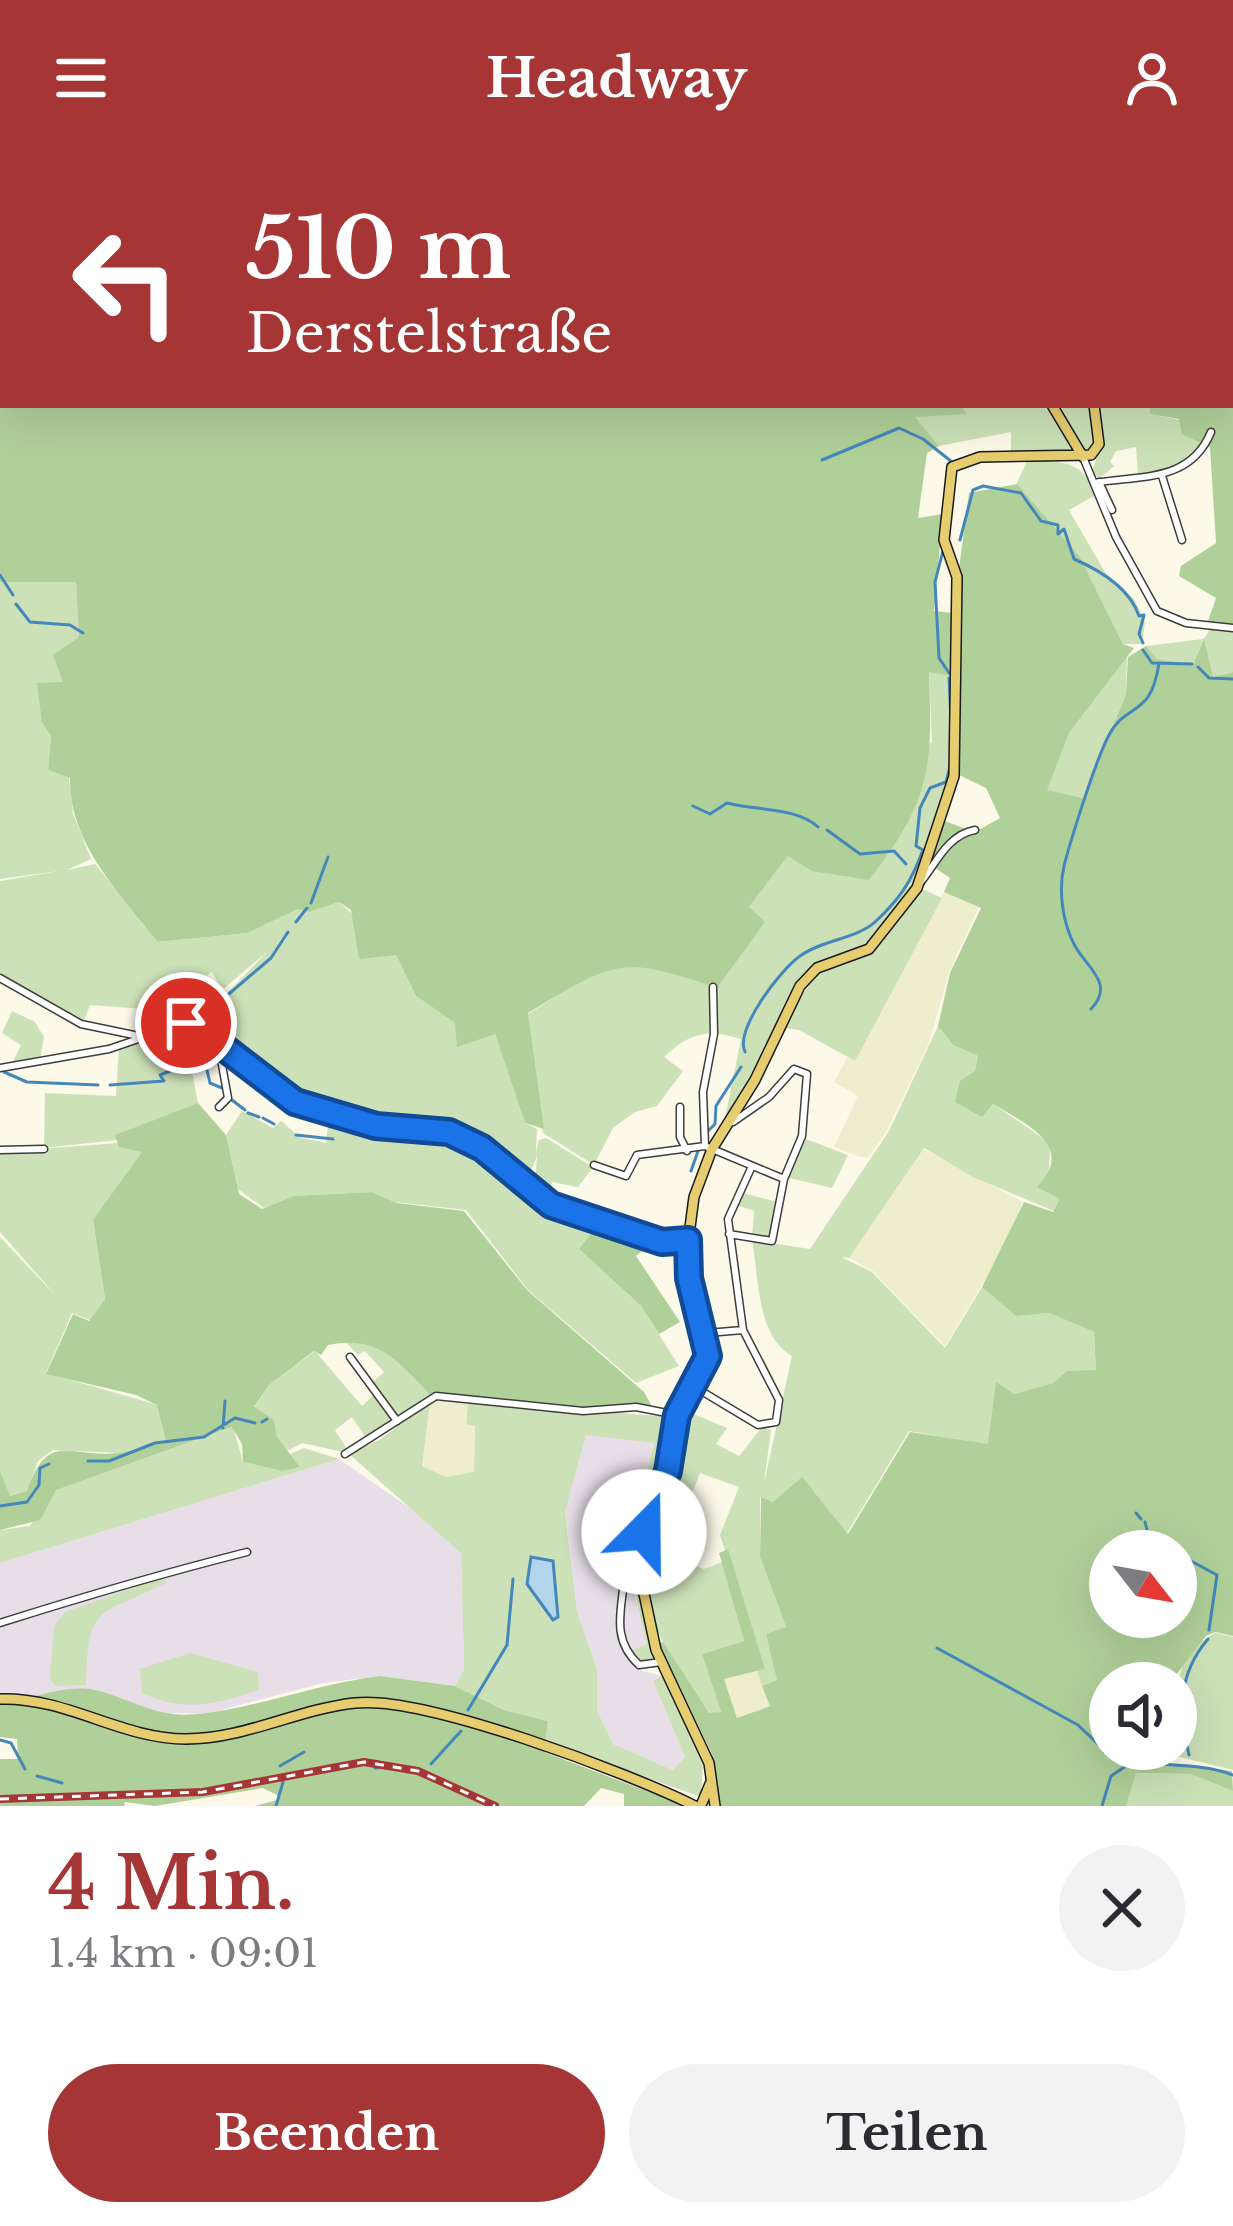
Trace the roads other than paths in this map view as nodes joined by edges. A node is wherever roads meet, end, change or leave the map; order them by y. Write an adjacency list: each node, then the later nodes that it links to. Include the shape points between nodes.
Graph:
1 (1054, 408): 4 (main road)
2 (1094, 408): 4 (main road, via 1100,444)
3 (1211, 432): 5 (street, via 1190,463)
4 (1083, 457): 6 (street); 11 (main road, via 980,457 952,467 944,540 957,577 953,776)
5 (1162, 476): 6 (street); 8 (street)
6 (1096, 482): 7 (street); 9 (street, via 1157,611)
7 (1112, 510)
8 (1182, 540)
9 (1233, 628)
10 (975, 830): 11 (street, via 942,851)
11 (920, 883): 19 (main road, via 869,949 817,968 800,986)
12 (0, 977): 14 (street, via 81,1024)
13 (713, 987): 20 (street, via 703,1092)
14 (137, 1036): 15 (street, via 200,1018); 16 (street, via 109,1049)
15 (218, 1043): 17 (street, via 228,1098); 28 (street, via 295,1102 376,1126 449,1132 482,1148 551,1205 662,1242)
16 (0, 1068)
17 (219, 1107)
18 (680, 1107): 23 (street)
19 (725, 1122): 20 (main road); 26 (street, via 769,1097 794,1069 804,1070 807,1110)
20 (709, 1147): 23 (street); 25 (street); 28 (main road)
21 (0, 1150): 22 (street)
22 (44, 1150)
23 (687, 1151): 24 (street, via 637,1154 626,1175)
24 (594, 1166)
25 (752, 1166): 26 (street); 27 (street, via 732,1204)
26 (784, 1179): 27 (street, via 772,1241)
27 (729, 1234): 29 (street)
28 (688, 1240): 30 (main road, via 689,1278)
29 (742, 1330): 30 (street); 32 (street, via 779,1400 776,1422 758,1425)
30 (707, 1334): 32 (main road, via 708,1356)
31 (350, 1357): 34 (street)
32 (693, 1386): 33 (main road)
33 (677, 1415): 34 (street, via 446,1396); 39 (main road, via 640,1560 644,1611)
34 (397, 1421): 35 (street)
35 (345, 1454)
36 (621, 1551): 39 (street, via 623,1641 639,1665)
37 (247, 1552): 38 (street)
38 (0, 1623)
39 (662, 1662): 41 (main road, via 712,1773)
40 (0, 1700): 41 (main road, via 32,1698 183,1739 361,1702 412,1706)
41 (705, 1805)

